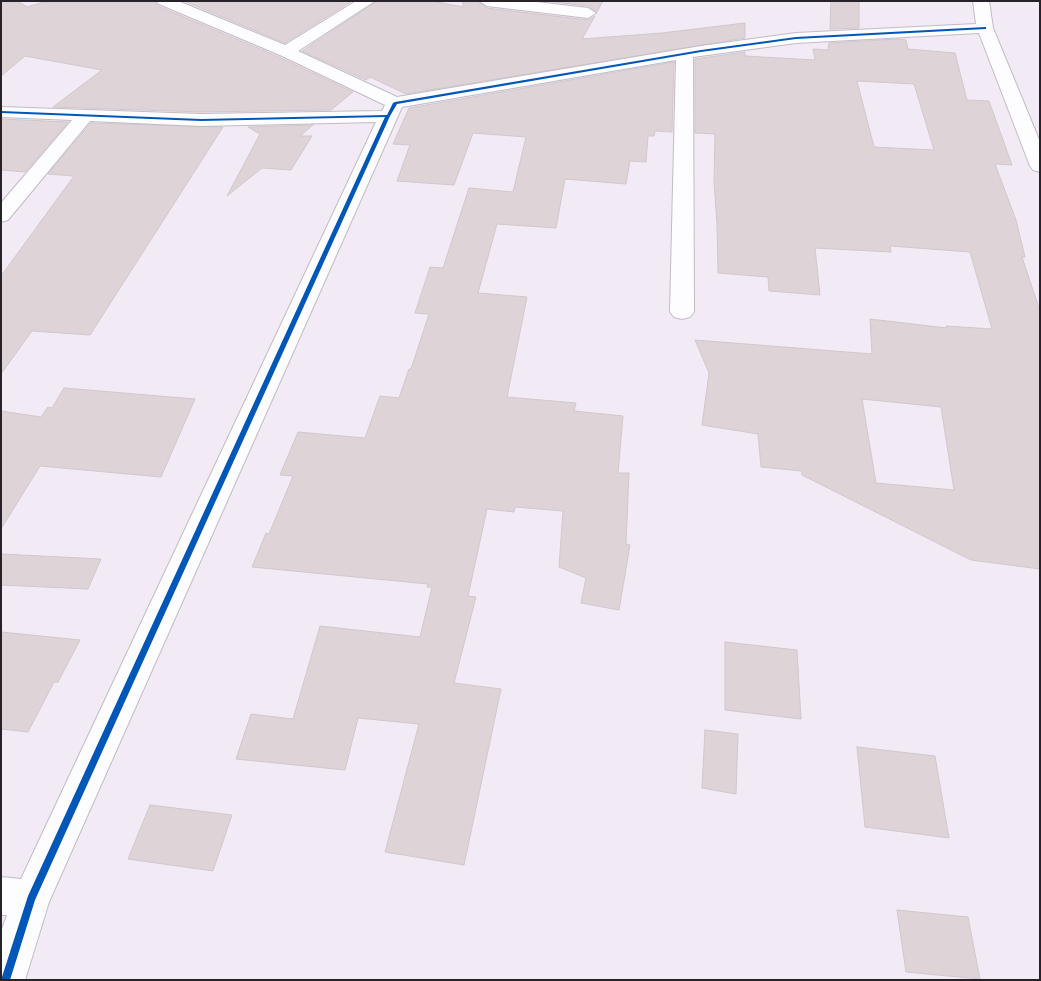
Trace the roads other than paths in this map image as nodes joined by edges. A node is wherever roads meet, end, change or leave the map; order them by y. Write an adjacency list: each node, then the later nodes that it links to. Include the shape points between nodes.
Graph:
1 (164, 1): 7 (street)
2 (367, 1): 7 (street)
3 (487, 1): 5 (street)
4 (981, 1): 6 (street)
5 (588, 13)
6 (985, 28): 8 (street, via 796,38); 12 (street)
7 (286, 52): 9 (street)
8 (685, 54): 9 (street); 14 (street)
9 (392, 110): 11 (street, via 200,120); 15 (street)
10 (1, 112): 11 (street)
11 (85, 116): 13 (street)
12 (1040, 166)
13 (1, 216)
14 (682, 312)
15 (16, 898): 16 (street)
16 (5, 980)

